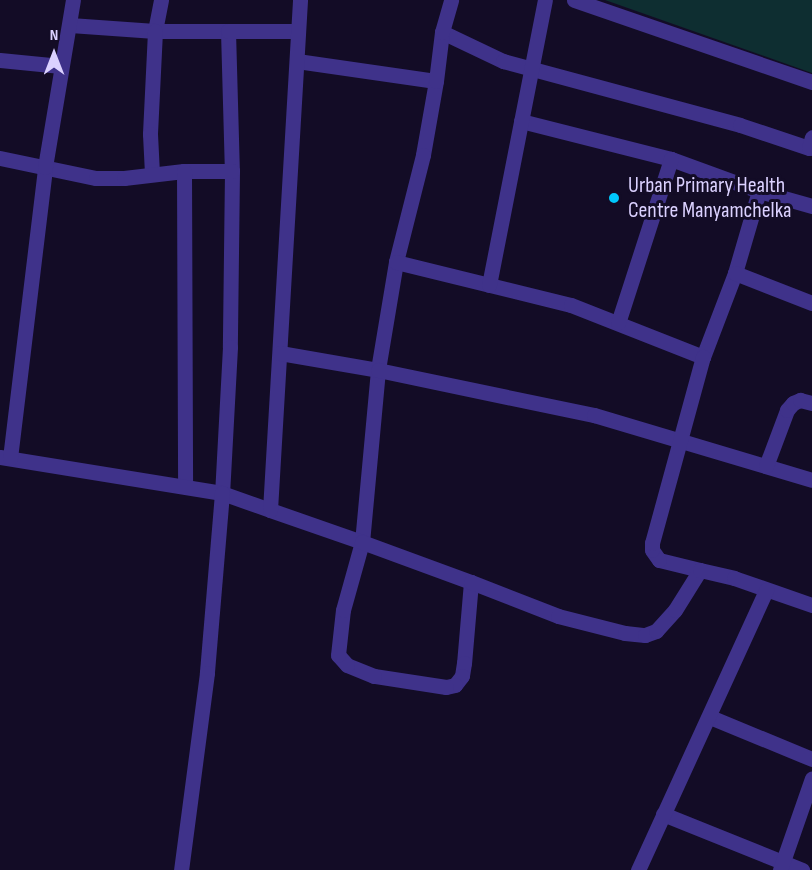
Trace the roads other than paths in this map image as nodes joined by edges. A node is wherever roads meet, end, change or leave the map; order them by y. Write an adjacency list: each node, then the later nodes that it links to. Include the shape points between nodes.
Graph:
1 (73, 0): 7 (street)
2 (160, 0): 8 (street)
3 (300, 0): 10 (street)
4 (451, 0): 11 (street)
5 (545, 0): 15 (street)
6 (574, 0): 17 (street)
7 (70, 25): 8 (street); 14 (street)
8 (155, 31): 9 (street); 25 (street)
9 (228, 31): 10 (street); 24 (street)
10 (298, 31): 13 (street)
11 (442, 32): 15 (street, via 503,61); 16 (street)
12 (0, 60): 14 (street)
13 (297, 61): 16 (street); 33 (street)
14 (61, 66): 22 (street)
15 (531, 68): 18 (street); 19 (street, via 740,125 809,148)
16 (436, 81): 28 (street, via 423,155)
17 (812, 82)
18 (521, 121): 21 (street); 30 (street)
19 (812, 137)
20 (0, 158): 22 (street)
21 (671, 159): 26 (street); 32 (street)
22 (45, 167): 25 (street, via 96,178); 38 (street)
23 (184, 171): 24 (street); 25 (street); 41 (street)
24 (232, 171): 42 (street, via 230,347)
25 (152, 174)
26 (759, 191): 27 (street); 29 (street)
27 (812, 206)
28 (396, 262): 30 (street); 35 (street)
29 (735, 273): 31 (street); 34 (street)
30 (489, 285): 32 (street, via 571,305)
31 (812, 303)
32 (618, 323): 34 (street)
33 (280, 353): 35 (street); 43 (street)
34 (703, 357): 37 (street)
35 (378, 370): 37 (street, via 594,415); 44 (street)
36 (812, 403): 39 (street, via 793,403)
37 (679, 439): 39 (street); 45 (street, via 652,550 660,560)
38 (5, 457): 41 (street)
39 (766, 466): 40 (street)
40 (812, 480)
41 (185, 486): 42 (street)
42 (222, 493): 43 (street); 54 (street, via 207,673)
43 (270, 510): 44 (street)
44 (362, 542): 46 (street); 46 (street, via 343,610 338,655 347,666 374,676 455,685 462,676)
45 (700, 570): 46 (street, via 665,622 645,635 606,630 558,616); 47 (street)
46 (471, 582)
47 (766, 590): 48 (street); 49 (street)
48 (812, 605)
49 (710, 717): 50 (street); 52 (street)
50 (812, 759)
51 (812, 778): 53 (street)
52 (663, 814): 53 (street); 55 (street)
53 (781, 866): 56 (street)
54 (181, 870)
55 (638, 870)
56 (802, 870)

